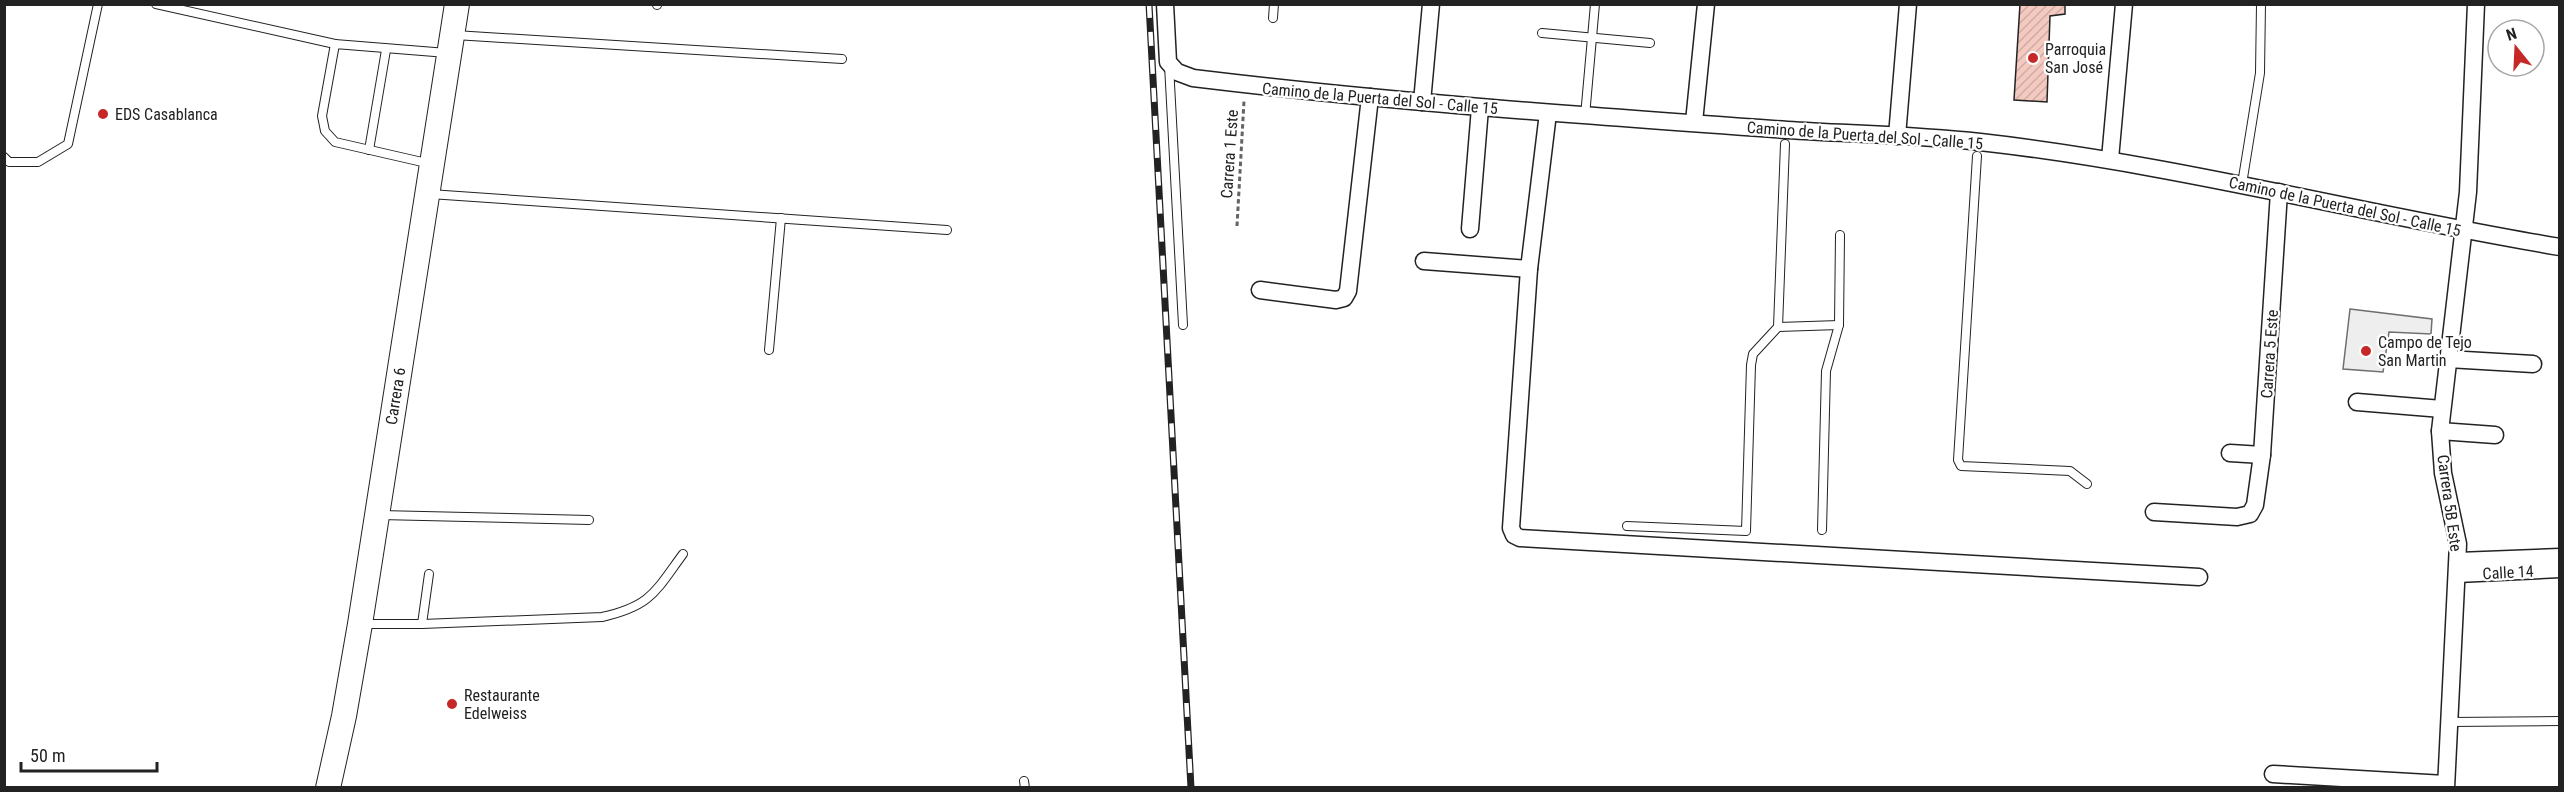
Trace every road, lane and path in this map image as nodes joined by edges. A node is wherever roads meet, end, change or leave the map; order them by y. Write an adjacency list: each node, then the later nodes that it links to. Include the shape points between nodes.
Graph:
1 (98, 4): 33 (lane, via 68,144 38,162 9,162)
2 (156, 4): 17 (lane)
3 (457, 4): 18 (main road, Carrera 6)
4 (1166, 4): 21 (street)
5 (1274, 4): 13 (lane)
6 (1431, 4): 24 (street)
7 (1595, 4): 15 (lane)
8 (1706, 4): 28 (street)
9 (1908, 4): 29 (street)
10 (2124, 4): 34 (street)
11 (2261, 4): 36 (lane, via 2260,73)
12 (2476, 4): 43 (street, Carrera 5B Este)
13 (1273, 18)
14 (1542, 33): 15 (lane)
15 (1592, 39): 16 (lane); 27 (lane)
16 (1650, 43)
17 (335, 44): 19 (lane); 32 (lane, via 322,116 325,131 335,142)
18 (450, 44): 19 (lane); 20 (lane); 35 (main road, Carrera 6)
19 (386, 50): 32 (lane)
20 (842, 59)
21 (1168, 62): 22 (street, Camino de la Puerta del Sol - Calle 15, via 1177,72 1193,78); 49 (lane)
22 (1245, 85): 23 (street, Camino de la Puerta del Sol - Calle 15); 40 (path, Carrera 1 Este)
23 (1370, 97): 24 (street, Camino de la Puerta del Sol - Calle 15); 48 (street, via 1348,291 1344,298 1336,300)
24 (1422, 102): 25 (street, Camino de la Puerta del Sol - Calle 15)
25 (1480, 108): 26 (street, Camino de la Puerta del Sol - Calle 15); 41 (street)
26 (1548, 112): 27 (street, Camino de la Puerta del Sol - Calle 15); 47 (street)
27 (1585, 116): 28 (street, Camino de la Puerta del Sol - Calle 15)
28 (1694, 122): 30 (street, Camino de la Puerta del Sol - Calle 15)
29 (1898, 136): 30 (street, Camino de la Puerta del Sol - Calle 15); 31 (street, Camino de la Puerta del Sol - Calle 15)
30 (1785, 137): 51 (lane)
31 (1977, 149): 34 (street, Camino de la Puerta del Sol - Calle 15); 61 (lane, via 1958,460 1961,466 2070,471)
32 (369, 150): 35 (lane)
33 (4, 157)
34 (2110, 159): 36 (street, Camino de la Puerta del Sol - Calle 15)
35 (431, 164): 38 (main road, Carrera 6)
36 (2242, 184): 37 (street, Camino de la Puerta del Sol - Calle 15)
37 (2279, 192): 43 (street, Camino de la Puerta del Sol - Calle 15); 60 (street, Carrera 5 Este)
38 (427, 193): 39 (lane); 63 (main road, Carrera 6)
39 (781, 218): 42 (lane); 52 (lane)
40 (1237, 226)
41 (1470, 229)
42 (947, 230)
43 (2463, 231): 45 (street, Camino de la Puerta del Sol - Calle 15); 53 (street, Carrera 5B Este)
44 (1840, 235): 50 (lane)
45 (2559, 247)
46 (1424, 261): 47 (street)
47 (1529, 269): 72 (street, via 1511,528 1520,538)
48 (1260, 290)
49 (1183, 325)
50 (1839, 325): 51 (lane); 66 (lane, via 1826,371)
51 (1778, 327): 65 (lane, via 1753,354 1751,365 1746,531)
52 (769, 350)
53 (2448, 359): 54 (street); 56 (street, Carrera 5B Este)
54 (2533, 364)
55 (2357, 402): 56 (street)
56 (2442, 409): 57 (street, Carrera 5B Este)
57 (2440, 431): 58 (street); 69 (street, Carrera 5B Este, via 2443,473 2458,544)
58 (2495, 435)
59 (2230, 453): 60 (street)
60 (2262, 455): 62 (street, Carrera 5 Este, via 2255,505 2250,514 2237,517)
61 (2087, 484)
62 (2154, 512)
63 (376, 515): 64 (lane); 73 (main road, Carrera 6)
64 (589, 520)
65 (1627, 526)
66 (1822, 530)
67 (683, 554): 74 (lane, via 652,597 628,611 602,617)
68 (2559, 557): 69 (street)
69 (2457, 568): 70 (street, Calle 14); 76 (street, Carrera 5B Este)
70 (2559, 569)
71 (429, 574): 74 (lane)
72 (2199, 577)
73 (360, 624): 74 (lane); 79 (main road, Carrera 6)
74 (422, 624)
75 (2559, 721): 76 (lane)
76 (2449, 722): 78 (street, Carrera 5B Este)
77 (2273, 774): 78 (street)
78 (2445, 786)
79 (328, 788)

